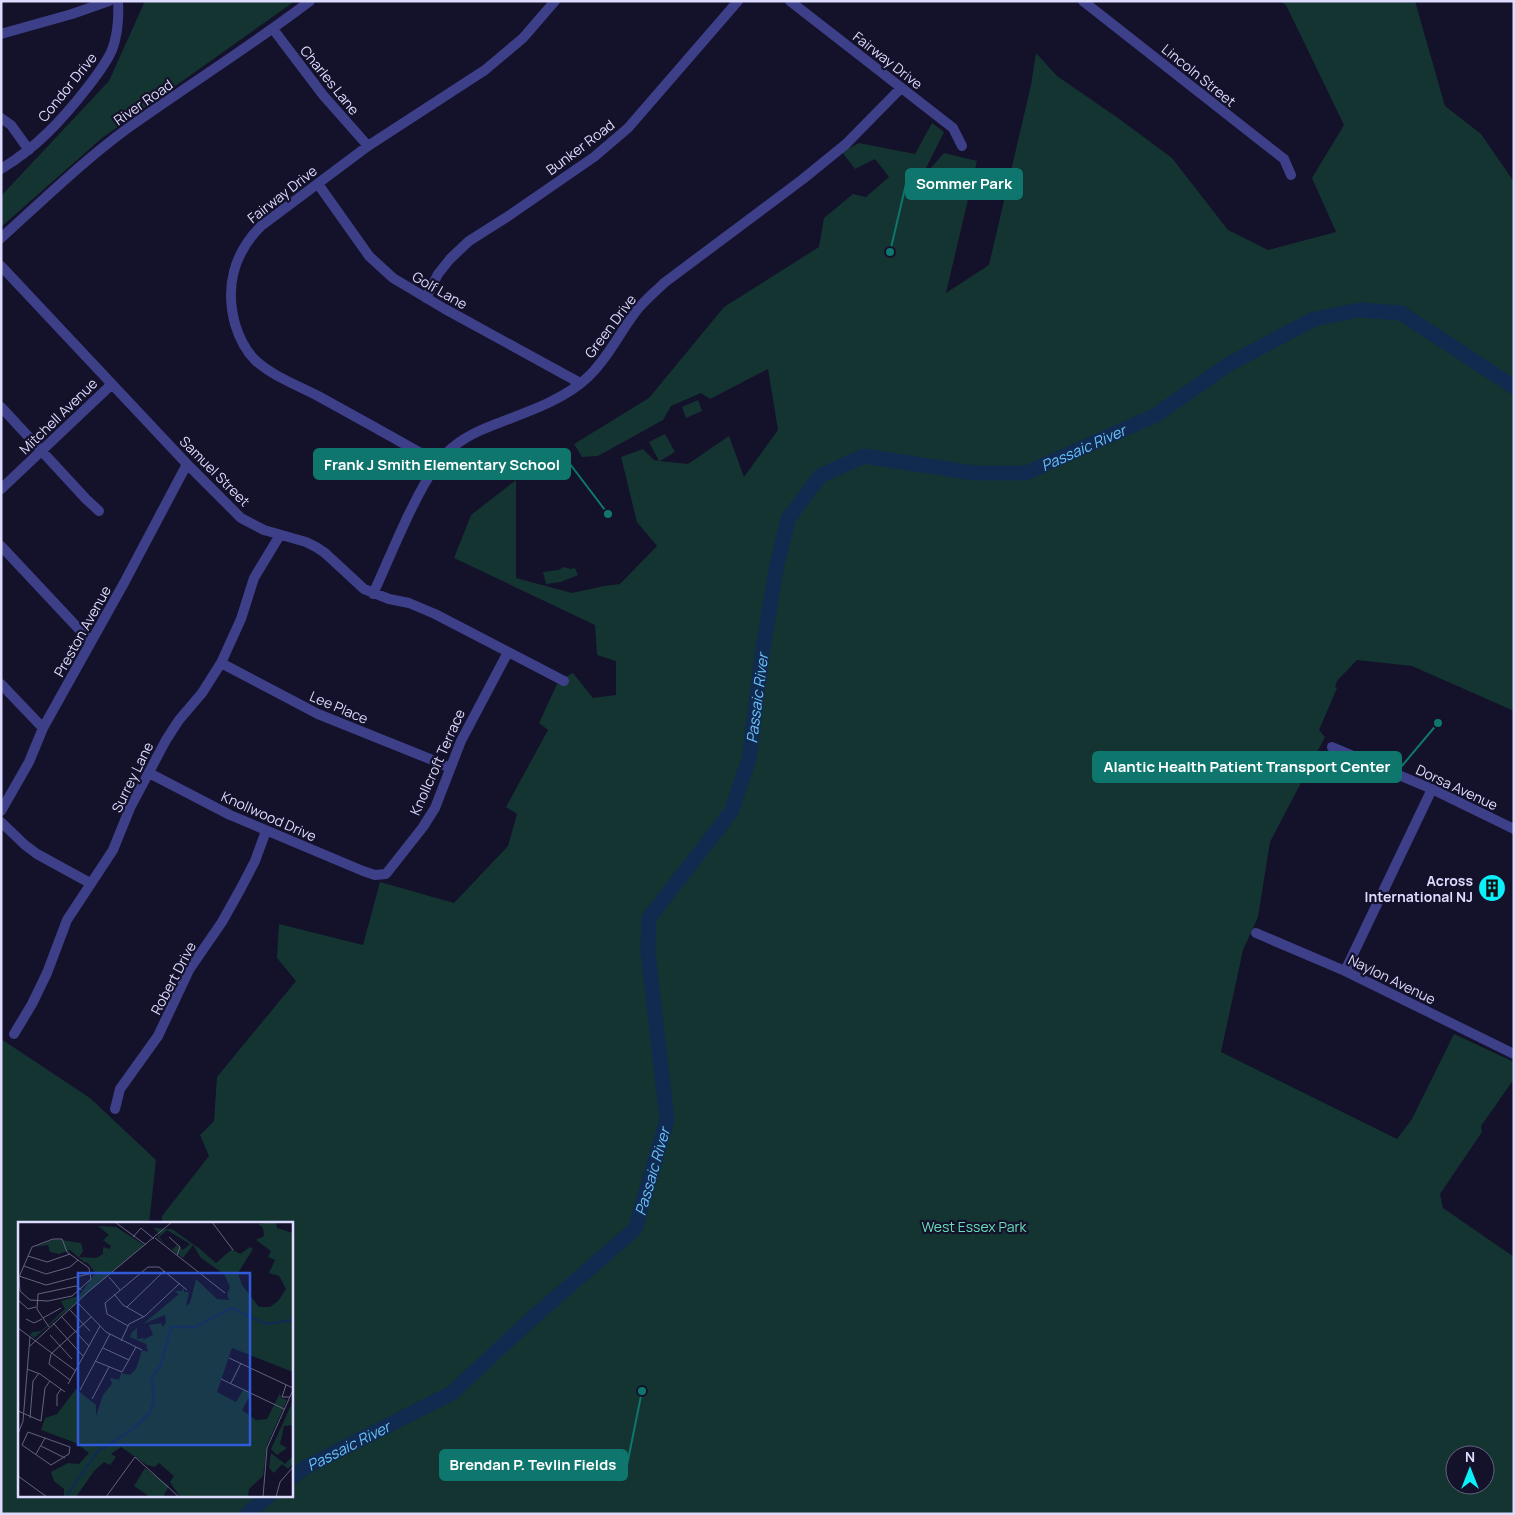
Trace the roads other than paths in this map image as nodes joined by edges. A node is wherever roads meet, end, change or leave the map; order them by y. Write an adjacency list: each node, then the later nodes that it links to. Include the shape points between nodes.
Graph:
1 (109, 1): 9 (street)
2 (118, 1): 14 (street, Condor Drive, via 116,37 104,66 61,121)
3 (310, 1): 8 (street, River Road)
4 (555, 1): 12 (street, Fairway Drive, via 523,38 497,61)
5 (738, 1): 20 (street, Bunker Road, via 628,128 612,143 469,241 438,274)
6 (790, 1): 10 (street, Fairway Drive)
7 (1083, 1): 16 (street, Lincoln Street, via 1284,159)
8 (273, 29): 12 (street, Charles Lane); 18 (street, River Road, via 128,128)
9 (1, 34)
10 (901, 88): 13 (street, Fairway Drive, via 953,128); 21 (street, Green Drive, via 846,144 664,283 637,311 602,361)
11 (1, 118): 14 (street, via 11,125)
12 (368, 146): 17 (street, Fairway Drive)
13 (962, 146)
14 (29, 150): 15 (street, Condor Drive)
15 (1, 169)
16 (1291, 175)
17 (318, 184): 20 (street, Golf Lane, via 369,256 393,278); 25 (street, Fairway Drive, via 261,226 240,252 230,290 238,333 248,352 264,368)
18 (1, 238)
19 (1, 266): 22 (street, Samuel Street)
20 (426, 298): 21 (street, Golf Lane)
21 (580, 383): 25 (street, Green Drive, via 538,407 463,440)
22 (112, 384): 24 (street, Mitchell Avenue); 26 (street, Samuel Street)
23 (1, 407): 24 (street)
24 (41, 451): 27 (street, Mitchell Avenue); 28 (street)
25 (438, 463): 31 (street, Green Drive)
26 (187, 464): 29 (street, Samuel Street, via 241,518); 32 (street, Preston Avenue)
27 (1, 489)
28 (100, 511)
29 (280, 534): 31 (street, Samuel Street, via 316,547); 34 (street, Surrey Lane, via 254,578 237,628)
30 (1, 546): 32 (street)
31 (373, 594): 33 (street, Samuel Street, via 435,614)
32 (91, 642): 37 (street, Preston Avenue)
33 (508, 652): 35 (street, Samuel Street); 39 (street, Knollcroft Terrace, via 473,716)
34 (220, 663): 39 (street, Lee Place, via 318,714); 40 (street, Surrey Lane, via 166,740)
35 (564, 680)
36 (1, 684): 37 (street)
37 (44, 728): 42 (street, Preston Avenue)
38 (1332, 747): 41 (street, Dorsa Avenue)
39 (450, 768): 46 (street, Knollcroft Terrace, via 423,827)
40 (149, 773): 45 (street, Knollwood Drive); 47 (street, Surrey Lane, via 113,850)
41 (1432, 789): 44 (street, Dorsa Avenue); 49 (street)
42 (1, 811)
43 (1, 822): 47 (street, via 37,854)
44 (1514, 829)
45 (266, 831): 46 (street, Knollwood Drive, via 375,876); 52 (street, Robert Drive, via 241,888 189,970 158,1036 120,1088)
46 (382, 875)
47 (90, 883): 50 (street, Surrey Lane, via 67,920 47,973)
48 (1256, 933): 49 (street, Naylon Avenue)
49 (1345, 971): 51 (street, Naylon Avenue)
50 (14, 1034)
51 (1514, 1054)
52 (116, 1110)

